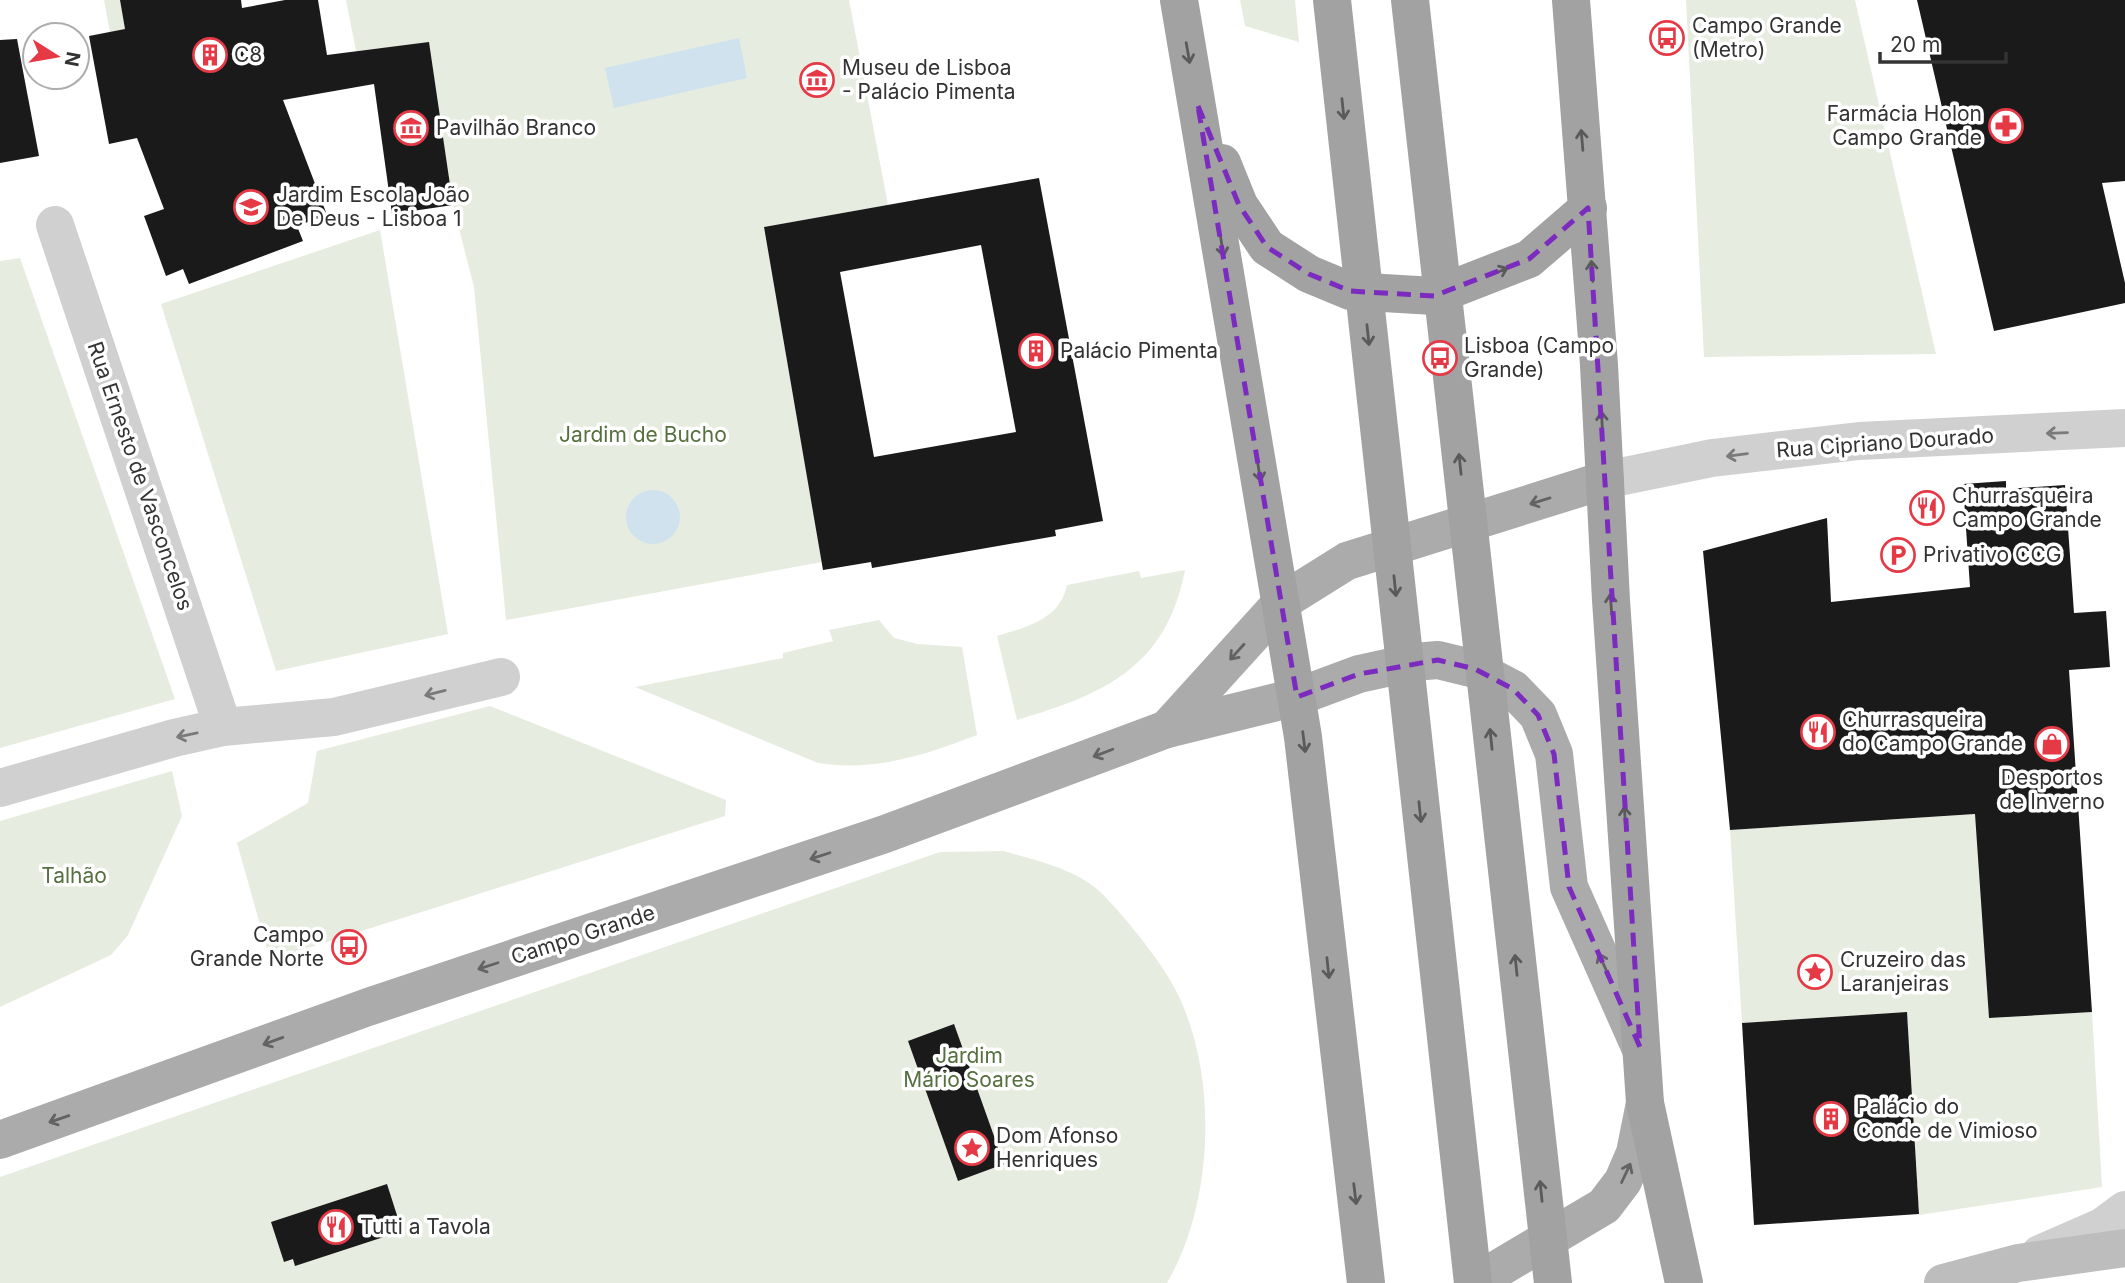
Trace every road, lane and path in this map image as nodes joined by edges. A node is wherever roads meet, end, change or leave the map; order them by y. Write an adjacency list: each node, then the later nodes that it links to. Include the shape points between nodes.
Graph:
1 (1179, 0): 5 (highway, one-way to 5)
2 (1332, 0): 23 (highway, one-way to 23)
3 (1570, 0): 6 (highway, one-way to 3)
4 (1411, 17): 24 (highway, one-way to 4)
5 (1198, 106): 6 (highway, one-way to 6, via 1239,205 1268,247 1309,274 1350,291 1434,296 1528,260); 10 (highway, one-way to 10)
6 (1588, 208): 9 (highway, one-way to 6)
7 (55, 225): 13 (street, Rua Ernesto de Vasconcelos)
8 (2125, 428): 9 (street, Rua Cipriano Dourado, one-way to 9, via 1859,441 1703,460)
9 (1605, 480): 10 (main road, one-way to 10, via 1347,561); 16 (highway, one-way to 9)
10 (1283, 601): 12 (highway); 14 (main road, one-way to 14)
11 (501, 677): 13 (street, one-way to 13, via 334,717)
12 (1297, 696): 14 (main road, Campo Grande); 16 (main road, Campo Grande, one-way to 12, via 1569,887 1554,754 1538,715 1513,689 1475,669 1438,660 1359,674); 22 (highway, one-way to 22)
13 (223, 727): 15 (street, one-way to 15)
14 (1167, 729): 18 (main road, Campo Grande, one-way to 18, via 885,834 368,1007)
15 (0, 788)
16 (1640, 1047): 17 (highway)
17 (1645, 1103): 23 (main road, one-way to 17, via 1604,1206 1623,1181 1635,1153); 25 (highway)
18 (0, 1140)
19 (2125, 1210): 21 (street, via 2102,1227)
20 (2125, 1248): 21 (main road)
21 (2018, 1263): 26 (main road)
22 (1366, 1283)
23 (1474, 1283)
24 (1553, 1283)
25 (1684, 1283)
26 (1943, 1283)

